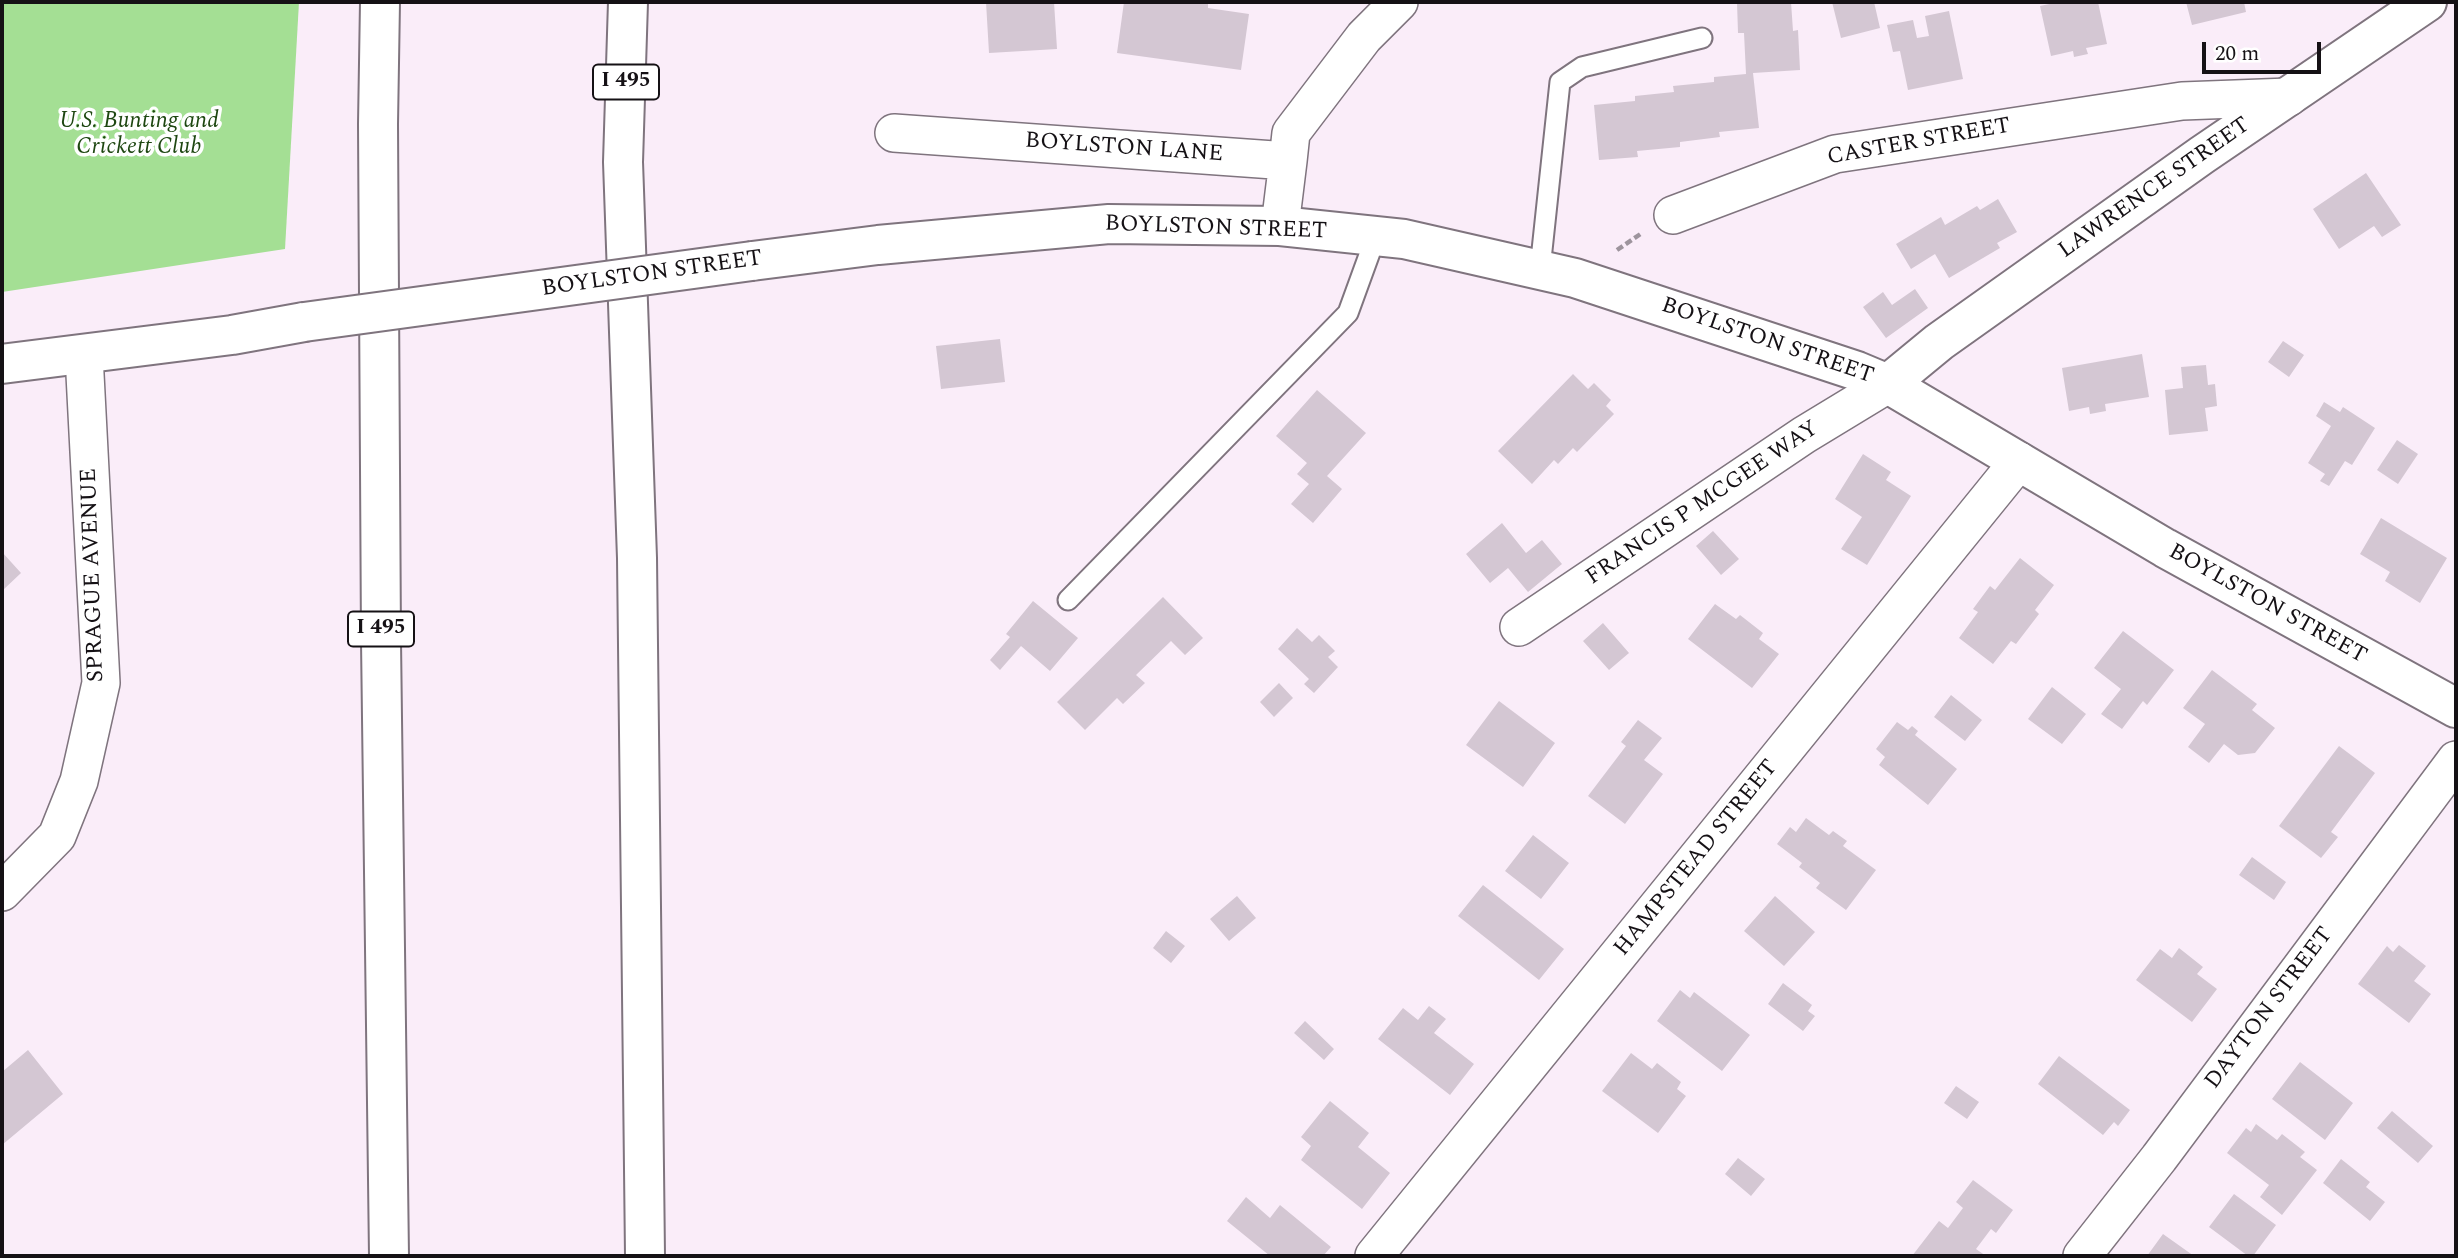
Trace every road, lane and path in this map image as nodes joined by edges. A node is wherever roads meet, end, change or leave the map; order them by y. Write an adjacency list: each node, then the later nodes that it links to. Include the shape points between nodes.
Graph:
1 (380, 2): 22 (main road, I 495, via 380,627)
2 (628, 2): 23 (main road, I 495, via 623,162 637,558)
3 (1399, 2): 8 (street, via 1364,37 1292,132)
4 (2427, 2): 6 (main road, LAWRENCE STREET)
5 (1702, 38): 12 (lane, via 1582,67 1560,82)
6 (2289, 97): 9 (street, CASTER STREET, via 2182,101 1835,154); 15 (main road, LAWRENCE STREET, via 1940,342)
7 (894, 133): 8 (street, BOYLSTON LANE)
8 (1288, 161): 10 (street)
9 (1673, 215): 12 (path)
10 (1280, 226): 11 (main road, BOYLSTON STREET); 13 (main road, BOYLSTON STREET, bridge, via 1110,224 878,245)
11 (1376, 236): 12 (main road, BOYLSTON STREET); 17 (lane, via 1348,313)
12 (1557, 274): 15 (main road, BOYLSTON STREET)
13 (85, 355): 14 (main road, BOYLSTON STREET); 21 (street, SPRAGUE AVENUE, via 102,683 79,781 57,836)
14 (2, 364)
15 (1888, 384): 16 (main road, BOYLSTON STREET); 18 (street, FRANCIS P MCGEE WAY, via 1804,435)
16 (2019, 461): 19 (main road, BOYLSTON STREET, via 2165,548); 24 (street, HAMPSTEAD STREET)
17 (1068, 600)
18 (1519, 627)
19 (2456, 708)
20 (2456, 760): 25 (street, DAYTON STREET)
21 (2, 892)
22 (389, 1256)
23 (645, 1256)
24 (1374, 1256)
25 (2082, 1256)

